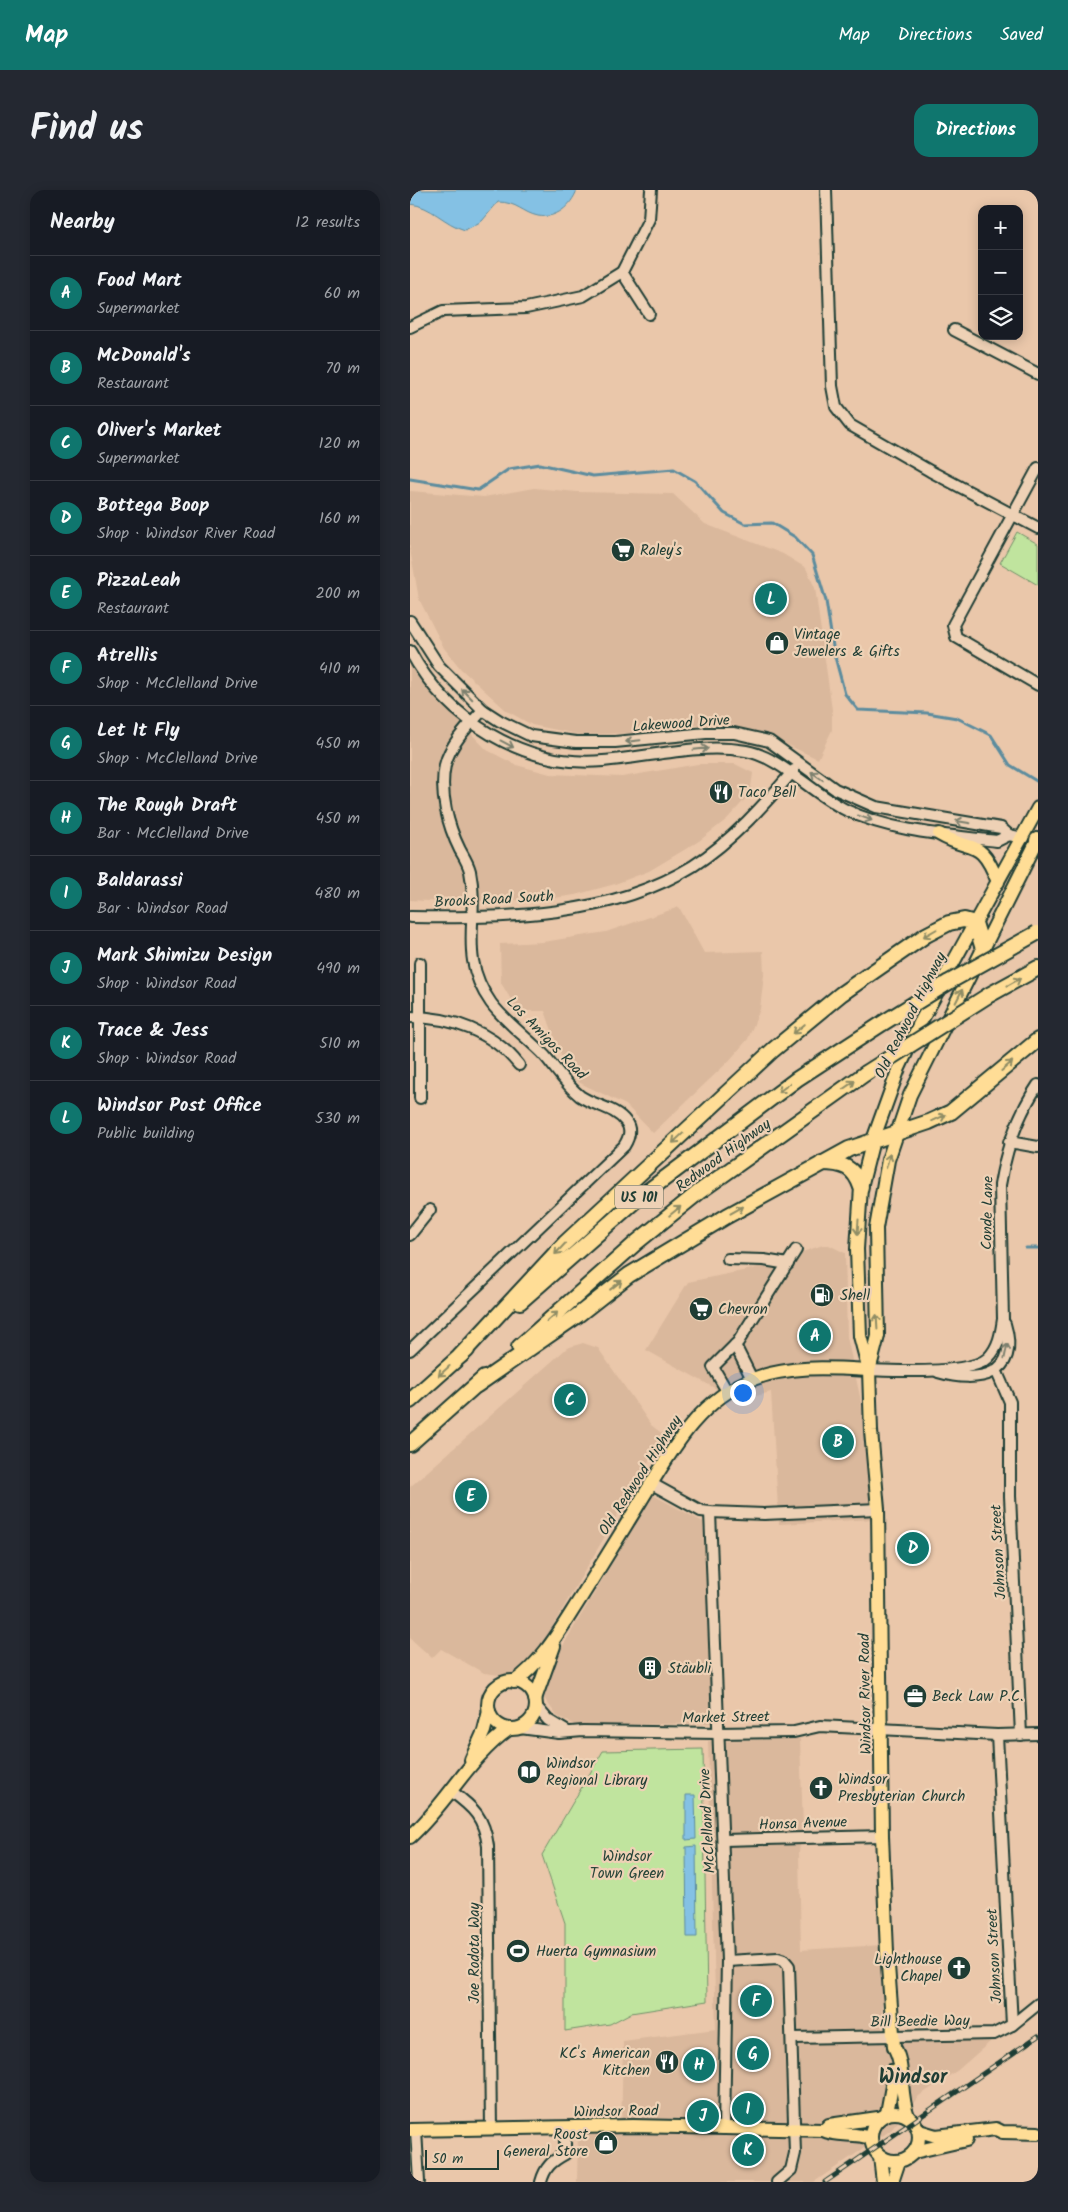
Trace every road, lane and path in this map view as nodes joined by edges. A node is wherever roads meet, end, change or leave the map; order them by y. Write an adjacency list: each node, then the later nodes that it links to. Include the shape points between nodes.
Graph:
1 (650, 190): 3 (street, via 649,219)
2 (826, 190): 9 (street, via 832,386 836,407 850,425)
3 (622, 272): 4 (street); 5 (street, via 583,296 526,308 443,311)
4 (649, 314)
5 (410, 327)
6 (954, 330): 7 (street)
7 (1038, 374)
8 (1038, 468): 9 (street)
9 (1013, 514): 10 (street); 13 (street, via 953,625 956,638)
10 (1038, 528)
11 (410, 621): 14 (street, Lakewood Drive, one-way to 11, via 439,666)
12 (410, 652): 15 (street, Lakewood Drive, via 418,666)
13 (1038, 684)
14 (484, 710): 15 (street, Los Amigos Road); 16 (street, Lakewood Drive, one-way to 14, via 769,741 734,733 576,742 531,736)
15 (472, 723): 17 (street, Lakewood Drive, one-way to 17, via 517,749 567,760 600,762 711,748 746,751 769,758); 25 (street, Los Amigos Road, via 462,733 445,764 444,788 450,827 470,870)
16 (799, 763): 17 (street, Brooks Road South); 20 (street, Lakewood Drive, one-way to 16, via 1001,828 876,807 836,789)
17 (790, 774): 19 (street, Lakewood Drive, one-way to 19, via 821,797 867,819); 25 (street, Brooks Road South, via 736,833 692,866 665,881 609,901 569,909)
18 (1038, 808): 21 (main road, Old Redwood Highway)
19 (938, 834): 20 (street, Lakewood Drive, via 997,842); 23 (main road, via 982,852)
20 (1009, 835): 21 (street, Lakewood Drive)
21 (1023, 838): 22 (main road); 23 (main road, Old Redwood Highway)
22 (1038, 840): 28 (main road)
23 (998, 882): 26 (main road, Old Redwood Highway)
24 (410, 917): 25 (street, Brooks Road South)
25 (472, 918): 49 (street, Los Amigos Road, via 473,966 491,1003 570,1087 624,1119 628,1124 629,1138)
26 (975, 923): 28 (highway); 37 (main road, Old Redwood Highway, via 903,1059); 50 (highway, one-way to 50, via 964,920 949,923 926,935 841,994 773,1050 565,1243)
27 (1037, 932): 50 (highway, Redwood Highway / US 101, one-way to 50, bridge, via 949,982 797,1079 636,1200)
28 (983, 949): 36 (main road, one-way to 28, via 910,1096)
29 (420, 963): 31 (street)
30 (1038, 968): 55 (highway, Redwood Highway / US 101, one-way to 30, bridge, via 637,1242 699,1192 866,1073)
31 (415, 1017): 33 (street, via 457,1023 474,1030 510,1053); 35 (street)
32 (1038, 1040): 36 (highway, one-way to 32, via 951,1112)
33 (520, 1066)
34 (1038, 1085): 38 (street, Conde Lane, via 1024,1106)
35 (420, 1098)
36 (897, 1132): 37 (highway); 51 (main road, one-way to 36, via 878,1336 876,1228 888,1160)
37 (873, 1140): 40 (highway); 41 (main road, Old Redwood Highway)
38 (1009, 1142): 39 (street); 47 (street, Conde Lane, via 1000,1185)
39 (1038, 1147)
40 (822, 1163): 41 (highway, via 839,1163 849,1168); 55 (highway, one-way to 40, via 578,1315 629,1275)
41 (861, 1187): 51 (main road, Old Redwood Highway, one-way to 51, via 857,1249 860,1336)
42 (430, 1210): 43 (street)
43 (410, 1236)
44 (796, 1250): 46 (street)
45 (728, 1259): 46 (street)
46 (788, 1264): 48 (street)
47 (1003, 1319): 52 (street, Conde Lane, one-way to 47, via 1008,1345); 53 (street, Conde Lane, via 994,1352 982,1362)
48 (735, 1345): 54 (street); 56 (street, via 713,1367)
49 (410, 1350)
50 (460, 1356): 57 (highway, Redwood Highway / US 101, one-way to 57)
51 (869, 1370): 53 (street, Conde Lane); 54 (main road, Old Redwood Highway, via 787,1370); 60 (main road, Windsor River Road)
52 (996, 1370): 53 (street, Conde Lane, via 978,1377); 72 (street, Johnson Street, via 1010,1402 1010,1496)
53 (937, 1372)
54 (752, 1379): 56 (main road, Old Redwood Highway)
55 (477, 1385): 58 (highway, Redwood Highway / US 101)
56 (727, 1391): 59 (main road, Old Redwood Highway, via 685,1433)
57 (410, 1401)
58 (410, 1444)
59 (652, 1484): 61 (street, via 701,1511); 62 (main road, Old Redwood Highway)
60 (878, 1509): 61 (street, via 764,1514); 67 (main road, Windsor River Road)
61 (710, 1512): 69 (street, McClelland Drive)
62 (559, 1632): 63 (main road, Old Redwood Highway, via 530,1671); 64 (main road, Old Redwood Highway)
63 (514, 1682): 64 (main road, via 527,1687); 65 (main road, via 494,1690 488,1704)
64 (535, 1703): 66 (main road, via 531,1719); 68 (street, via 548,1720)
65 (489, 1711): 66 (main road, via 496,1723); 73 (main road)
66 (515, 1728): 68 (street, Market Street); 73 (main road, via 494,1740)
67 (882, 1730): 69 (street, Market Street, via 820,1726 794,1732); 71 (street, Market Street); 75 (main road, Windsor River Road)
68 (569, 1733): 69 (street, Market Street)
69 (717, 1733): 77 (street, McClelland Drive)
70 (1038, 1734): 72 (street, Market Street)
71 (997, 1735): 72 (street, Market Street); 80 (street, Johnson Street)
72 (1021, 1735)
73 (468, 1767): 74 (main road)
74 (451, 1791): 76 (main road); 86 (street, Joe Rodota Way, via 478,1814 486,1831 488,1846)
75 (882, 1836): 77 (street, Honsa Avenue); 82 (main road, Windsor River Road)
76 (410, 1837)
77 (724, 1840): 78 (street, McClelland Drive)
78 (727, 1961): 81 (street, via 784,1960 789,1966); 87 (street, McClelland Drive)
79 (1038, 2004): 80 (street, Bill Beedie Way)
80 (1012, 2025): 82 (street, Bill Beedie Way, via 994,2034)
81 (793, 2038): 82 (street, Bill Beedie Way); 88 (street)
82 (893, 2042): 83 (main road, Windsor River Road, via 890,2054 892,2086); 84 (main road, Windsor River Road, via 898,2054 903,2105)
83 (883, 2116): 84 (main road, via 898,2112); 90 (main road, Windsor Road, via 829,2126); 94 (main road, via 872,2127)
84 (908, 2116): 91 (main road)
85 (565, 2128): 86 (main road, Windsor Road); 87 (main road, Windsor Road); 99 (street, via 565,2154 552,2161)
86 (491, 2129): 89 (main road, Windsor Road)
87 (724, 2129): 88 (main road, Windsor Road)
88 (795, 2129): 90 (main road, Windsor Road); 100 (street, via 791,2170)
89 (413, 2130): 98 (street)
90 (823, 2130): 94 (main road, Windsor Road)
91 (919, 2131): 92 (main road, via 928,2136 996,2129); 95 (main road, via 919,2143)
92 (1002, 2132): 93 (main road); 95 (main road, via 996,2136)
93 (1038, 2132)
94 (870, 2138): 96 (main road)
95 (914, 2152): 97 (main road)
96 (880, 2156): 97 (main road); 101 (main road)
97 (899, 2161): 102 (main road)
98 (419, 2182)
99 (540, 2182)
100 (777, 2182)
101 (883, 2182)
102 (892, 2182)

